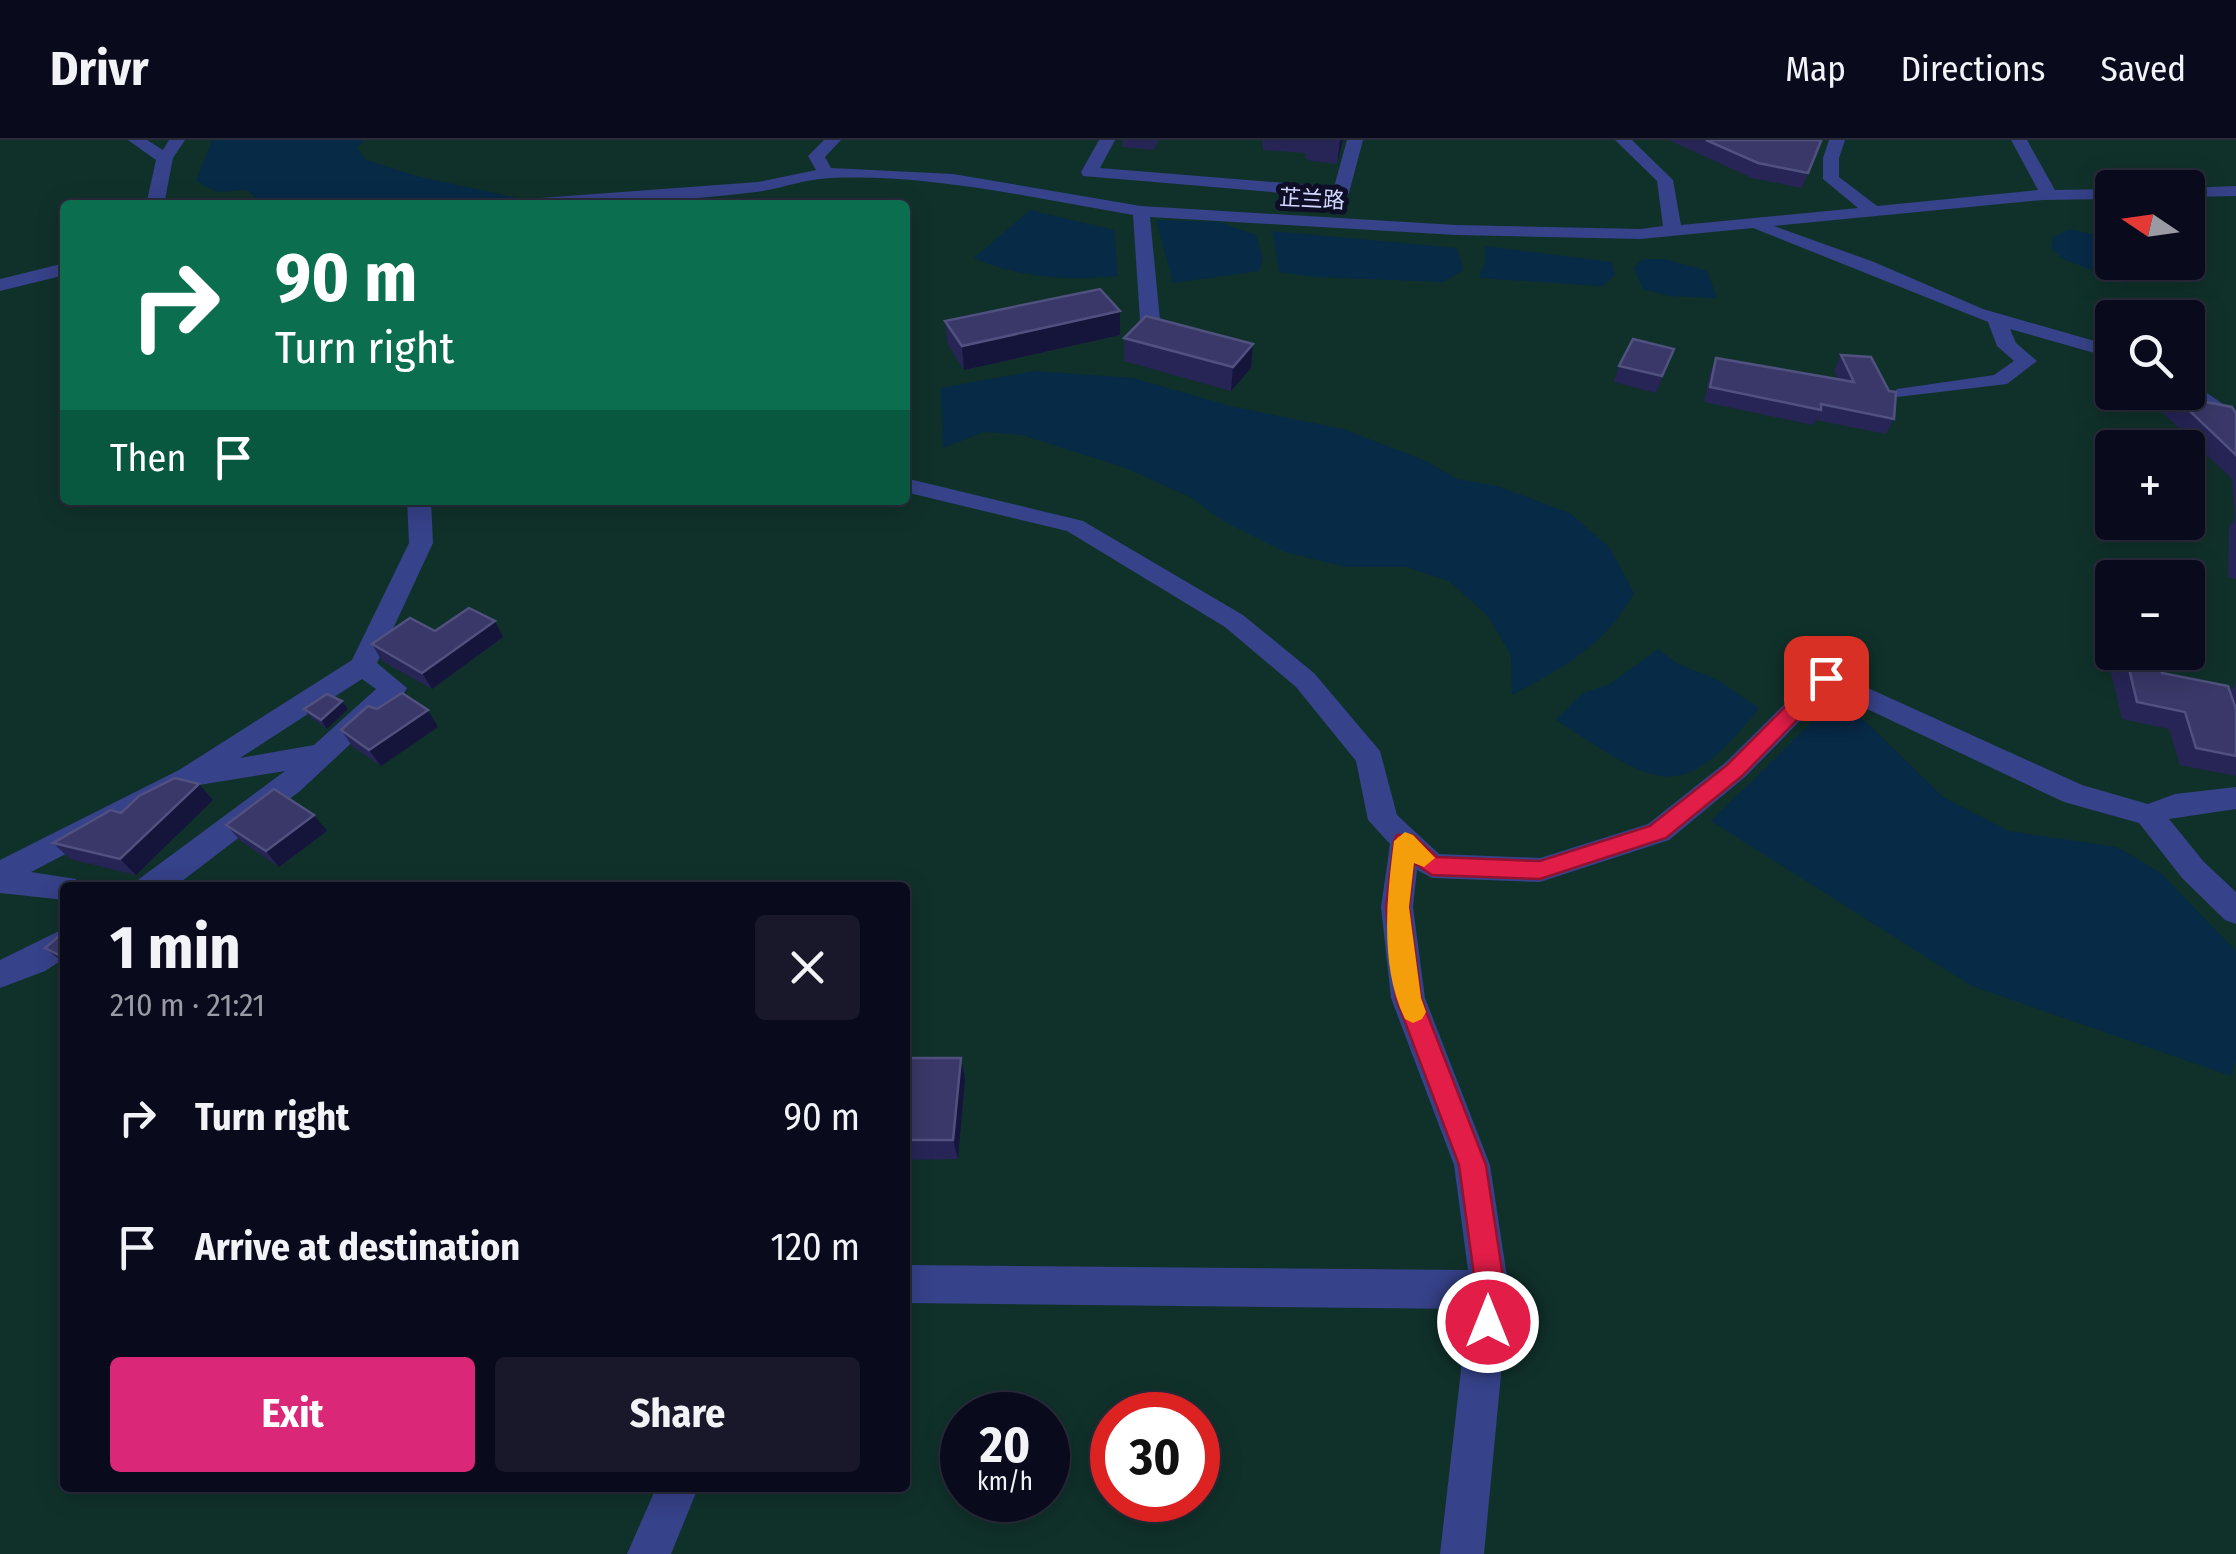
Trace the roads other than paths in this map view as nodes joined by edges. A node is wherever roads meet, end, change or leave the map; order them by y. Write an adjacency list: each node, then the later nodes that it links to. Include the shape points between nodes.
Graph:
1 (136, 140): 9 (street)
2 (177, 140): 9 (street)
3 (833, 140): 10 (street, via 816,156)
4 (1107, 140): 5 (street, via 1089,172 1341,194)
5 (1355, 140)
6 (1623, 140): 20 (street, via 1664,180)
7 (1837, 140): 18 (street, via 1831,179)
8 (2019, 140): 14 (street)
9 (165, 158): 15 (street)
10 (826, 173): 16 (street, 芷兰路, via 758,187); 17 (street, 芷兰路, via 953,180)
11 (2236, 191): 12 (street)
12 (2205, 192)
13 (2095, 194): 14 (street, 芷兰路)
14 (2049, 195): 18 (street, 芷兰路)
15 (156, 200)
16 (581, 200)
17 (1141, 212): 20 (street, 芷兰路, via 1456,230); 24 (street)
18 (1874, 212): 19 (street, 芷兰路)
19 (1754, 226): 20 (street, 芷兰路); 23 (street)
20 (1673, 231)
21 (60, 270): 22 (street)
22 (0, 285)
23 (1996, 319): 25 (street); 26 (street, via 2008,346 2028,362 2000,380)
24 (1150, 320)
25 (2095, 347)
26 (1904, 393)
27 (2205, 399): 28 (street)
28 (2236, 422)
29 (910, 485): 36 (street, via 1075,526 1234,622 1306,680 1370,758 1383,820)
30 (419, 505): 31 (street, via 422,543)
31 (362, 666): 32 (street, via 394,688); 33 (street)
32 (321, 754): 33 (street); 38 (street)
33 (189, 777): 37 (street)
34 (2236, 798): 35 (street)
35 (2149, 815): 36 (street, via 2074,794 1826,678 1735,770 1658,832 1540,870 1432,866); 40 (street, via 2192,870)
36 (1405, 841): 44 (street, via 1398,907 1408,998 1472,1165)
37 (0, 878): 39 (street)
38 (158, 882)
39 (60, 887)
40 (2236, 911)
41 (60, 944): 42 (street)
42 (0, 974)
43 (910, 1284): 44 (street)
44 (1490, 1290): 47 (street)
45 (676, 1492): 46 (street)
46 (649, 1554)
47 (1462, 1554)

